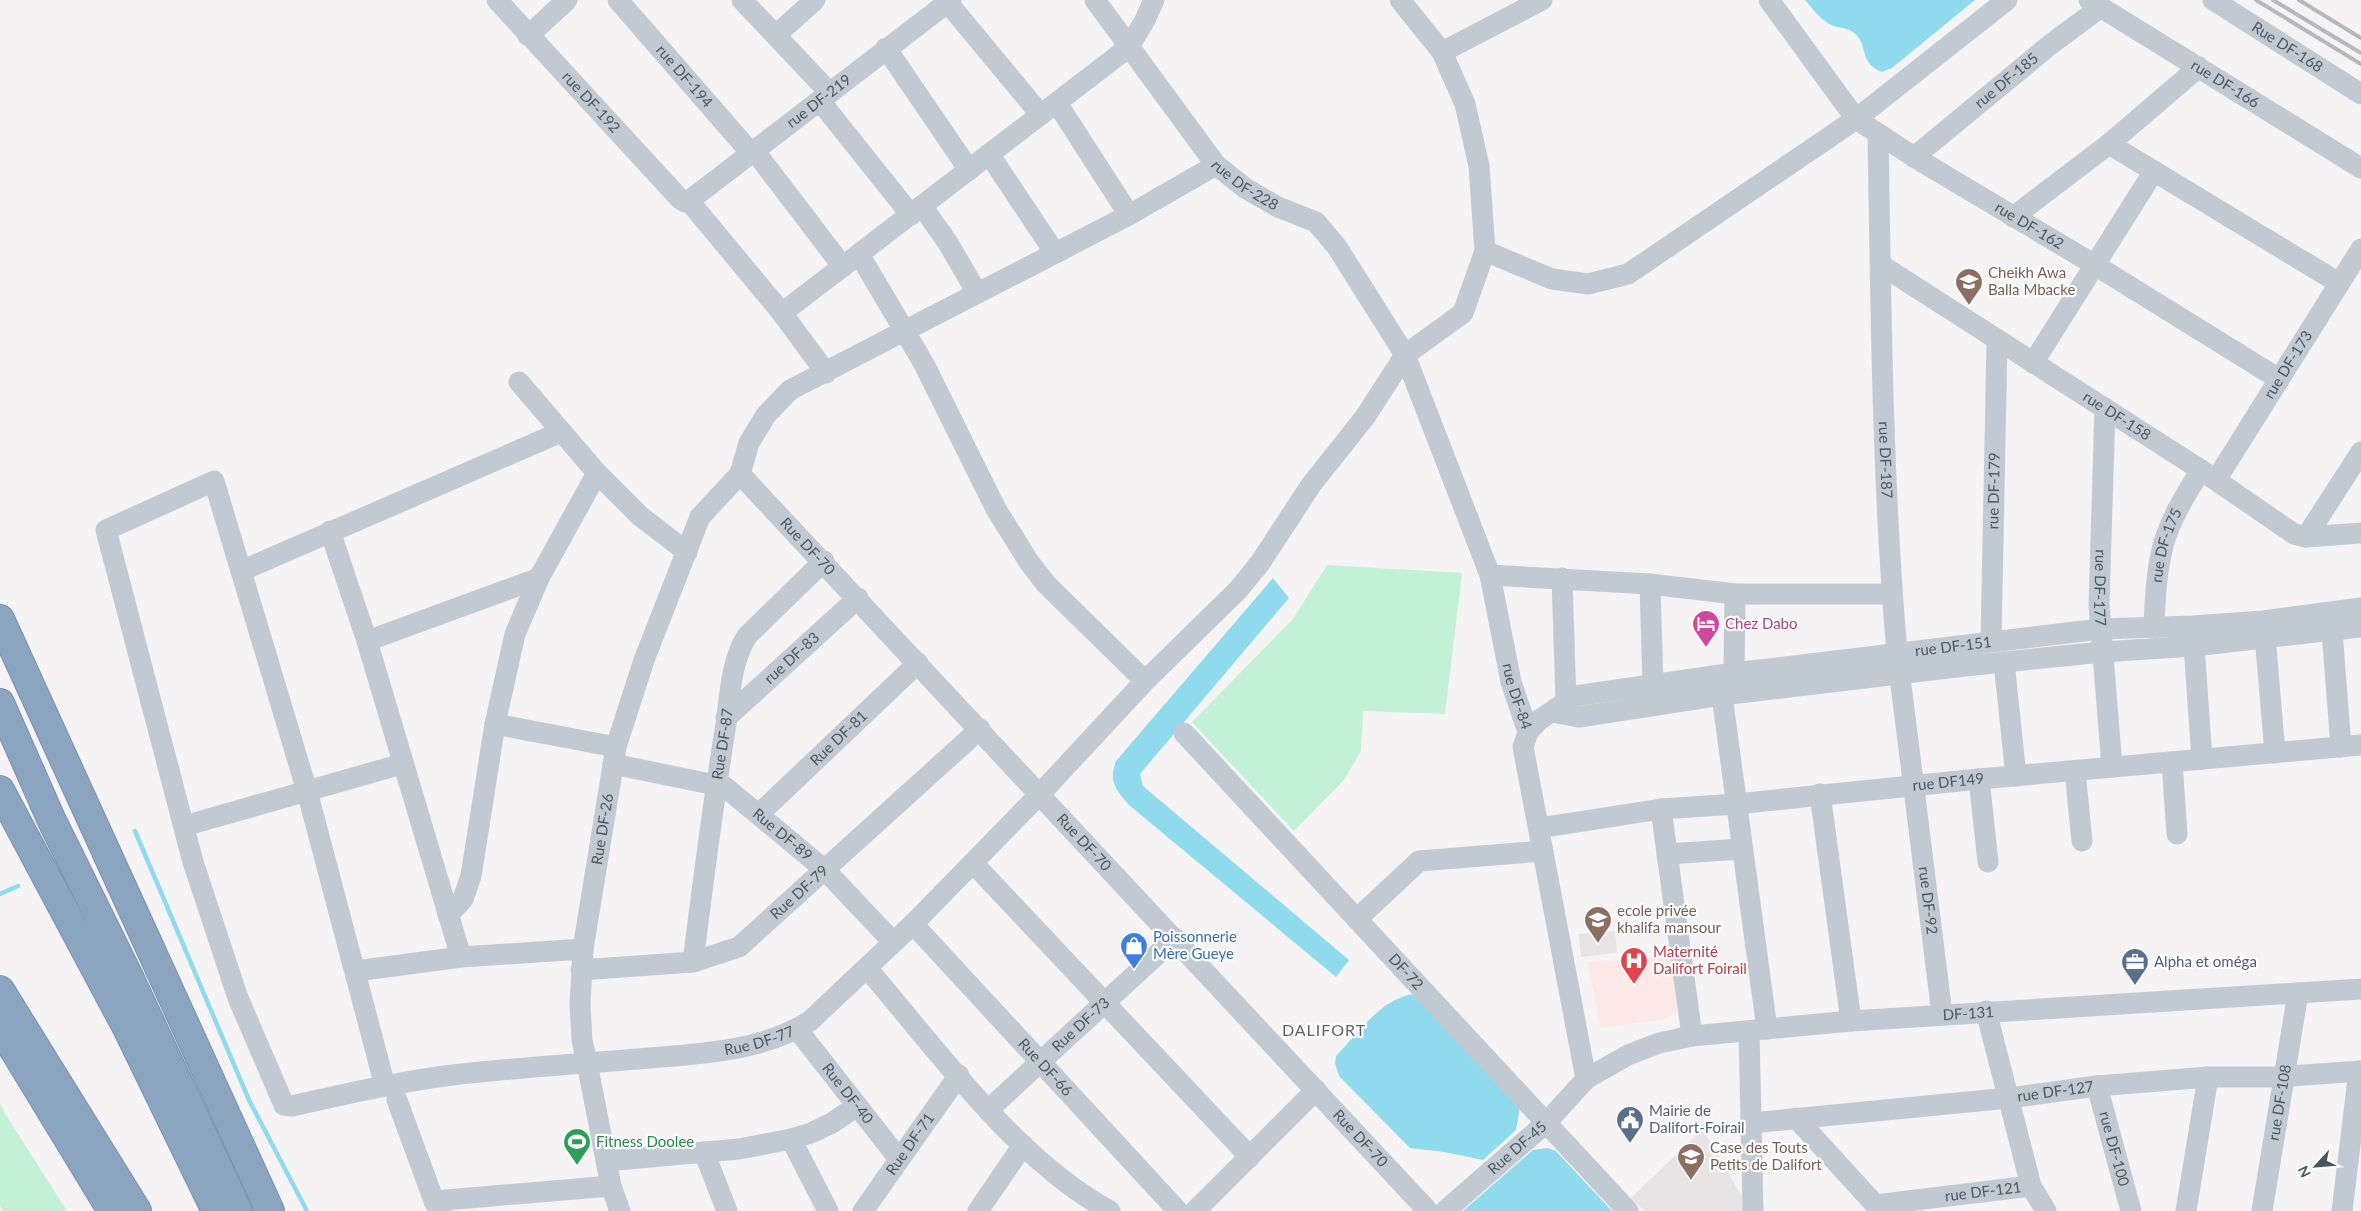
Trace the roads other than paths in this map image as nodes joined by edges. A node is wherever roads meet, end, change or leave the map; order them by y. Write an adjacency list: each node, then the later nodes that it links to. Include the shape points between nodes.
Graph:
1 (496, 0): 16 (street, rue DF-192)
2 (567, 0): 16 (street)
3 (618, 0): 27 (street, rue DF-194)
4 (742, 0): 15 (street)
5 (815, 0): 15 (street)
6 (1095, 0): 17 (street, rue DF-228)
7 (1154, 0): 17 (street)
8 (1400, 0): 19 (street)
9 (1542, 0): 19 (street)
10 (1769, 0): 24 (street)
11 (2007, 0): 24 (street)
12 (2213, 0): 21 (street, Rue DF-168)
13 (950, 1): 18 (street, rue DF-219); 23 (street)
14 (2095, 4): 20 (street, rue DF-166); 29 (street, rue DF-185)
15 (776, 35): 22 (street)
16 (528, 36): 34 (street, rue DF-192, via 634,152 680,199)
17 (1129, 47): 23 (street); 30 (street, rue DF-228)
18 (886, 48): 22 (street, rue DF-219); 32 (street)
19 (1442, 52): 39 (street, via 1465,104 1479,166)
20 (2199, 67): 26 (street); 31 (street, rue DF-166)
21 (2361, 94)
22 (825, 97): 27 (street, rue DF-219); 35 (street)
23 (1049, 109): 28 (street); 36 (street)
24 (1856, 120): 25 (street, rue DF-162); 39 (street, via 1628,274 1588,284 1552,279)
25 (1878, 134): 29 (street, rue DF-162); 42 (street, rue DF-187)
26 (2109, 144): 33 (street); 37 (street)
27 (752, 152): 34 (street, rue DF-219); 41 (street, rue DF-194)
28 (989, 154): 32 (street); 40 (street)
29 (1914, 157): 37 (street, rue DF-162)
30 (1216, 165): 36 (street); 49 (street, rue DF-228, via 1245,188 1278,207 1316,222 1337,248)
31 (2361, 168)
32 (969, 170): 35 (street)
33 (2154, 171): 43 (street); 44 (street)
34 (687, 202): 46 (street, rue DF-192)
35 (916, 211): 41 (street); 45 (street, via 948,243)
36 (1129, 215): 40 (street)
37 (2014, 216): 43 (street, rue DF-162)
38 (2361, 249): 44 (street, rue DF-173)
39 (1485, 251): 49 (street, via 1463,313)
40 (1055, 253): 45 (street)
41 (851, 261): 46 (street); 47 (street, rue DF-194)
42 (1881, 265): 48 (street, rue DF-158); 71 (street, rue DF-187, via 1886,502)
43 (2095, 265): 50 (street); 52 (street, rue DF-162)
44 (2339, 283): 52 (street, rue DF-173)
45 (978, 293): 47 (street)
46 (782, 313): 51 (street, rue DF-192)
47 (904, 331): 51 (street); 89 (street, rue DF-194, via 924,364 996,509 1029,562 1046,584)
48 (1997, 341): 50 (street, rue DF-158); 82 (street, rue DF-179)
49 (1405, 355): 66 (street, rue DF-84); 89 (street, Rue DF-77, via 1365,417 1311,485 1260,563 1238,590)
50 (2033, 364): 54 (street, rue DF-158)
51 (826, 373): 58 (street, via 807,380 776,402 750,442)
52 (2279, 379): 59 (street, rue DF-173)
53 (519, 382): 55 (street)
54 (2105, 408): 59 (street, rue DF-158); 76 (street, rue DF-177, via 2098,605)
55 (561, 432): 57 (street); 60 (street)
56 (2361, 452): 62 (street)
57 (598, 473): 63 (street, via 640,516); 67 (street)
58 (740, 474): 63 (street, Rue DF-26, via 700,517); 64 (street, Rue DF-70)
59 (2208, 475): 62 (street, rue DF-158, via 2285,528); 77 (street, rue DF-175, via 2179,505 2163,545)
60 (330, 531): 65 (street); 81 (street)
61 (2361, 533): 62 (street, rue DF-158)
62 (2306, 537)
63 (687, 552): 102 (street, Rue DF-26, via 644,660)
64 (824, 561): 72 (street, Rue DF-70); 95 (street, Rue DF-87, via 743,641)
65 (241, 571): 113 (street); 119 (street, via 214,480 106,530)
66 (1490, 575): 68 (street); 98 (street, rue DF-84, via 1511,682)
67 (539, 578): 81 (street); 96 (street, via 514,634)
68 (1562, 578): 69 (street); 94 (street)
69 (1650, 584): 70 (street); 91 (street)
70 (1735, 594): 71 (street); 90 (street)
71 (1892, 594): 85 (street, rue DF-187)
72 (858, 598): 87 (street, Rue DF-70); 95 (street, rue DF-83)
73 (2361, 608): 78 (street, rue DF-151)
74 (0, 619): 92 (highway)
75 (2361, 627): 80 (street, rue DF-151)
76 (2100, 628): 77 (street, rue DF-151); 82 (street, rue DF-151); 84 (street, rue DF-177)
77 (2154, 628): 78 (street, rue DF-151)
78 (2264, 629): 80 (street, rue DF-151); 83 (street, rue DF-151); 101 (street)
79 (0, 631): 92 (highway)
80 (2332, 631): 100 (street)
81 (367, 641): 105 (street)
82 (1992, 642): 85 (street, rue DF-151)
83 (2194, 646): 84 (street, rue DF-151); 103 (street)
84 (2102, 652): 86 (street, rue DF-151); 106 (street, rue DF-177)
85 (1897, 654): 88 (street, rue DF-187); 90 (street, rue DF-151)
86 (2004, 662): 88 (street, rue DF-151); 108 (street)
87 (918, 663): 97 (street, Rue DF-70); 118 (street, Rue DF-81)
88 (1900, 674): 90 (street, rue DF-151); 110 (street, rue DF-187)
89 (1144, 681): 114 (street, Rue DF-77)
90 (1725, 681): 91 (street, rue DF-151); 94 (street, rue DF-151, via 1579,717); 116 (street)
91 (1653, 685): 94 (street, rue DF-151, via 1575,696)
92 (31, 687): 182 (highway)
93 (0, 703): 181 (highway, via 52,821)
94 (1559, 707): 98 (street, rue DF-151)
95 (726, 718): 111 (street, Rue DF-87)
96 (495, 724): 102 (street); 129 (street, via 468,889)
97 (980, 729): 114 (street, Rue DF-70); 128 (street, Rue DF-79)
98 (1528, 732): 120 (street, rue DF-84, via 1523,748)
99 (1184, 733): 130 (street, DF-72 / DF-72)
100 (2351, 746): 101 (street, rue DF149)
101 (2275, 753): 103 (street, rue DF149)
102 (615, 756): 111 (street); 134 (street, Rue DF-26)
103 (2202, 759): 104 (street, rue DF149)
104 (2172, 762): 106 (street, rue DF149); 121 (street)
105 (402, 764): 113 (street); 129 (street)
106 (2112, 767): 107 (street, rue DF149)
107 (2075, 771): 108 (street, rue DF149); 122 (street)
108 (2016, 776): 109 (street, rue DF149)
109 (1979, 779): 110 (street, rue DF149); 126 (street)
110 (1913, 785): 115 (street, rue DF149); 145 (street, rue DF-92)
111 (725, 788): 118 (street, Rue DF-89); 136 (street, Rue DF-87)
112 (0, 790): 180 (highway, via 127,1028)
113 (307, 791): 119 (street); 139 (street)
114 (1040, 794): 127 (street, Rue DF-77); 132 (street, Rue DF-70)
115 (1820, 794): 116 (street, rue DF149); 146 (street)
116 (1736, 804): 117 (street, rue DF149); 123 (street)
117 (1661, 809): 120 (street, rue DF149); 125 (street)
118 (759, 814): 128 (street, Rue DF-89)
119 (184, 826): 160 (street, Rue DF-77, via 238,998 284,1105)
120 (1538, 828): 124 (street, rue DF-84)
121 (2177, 834)
122 (2082, 841)
123 (1742, 849): 125 (street); 149 (street)
124 (1543, 850): 130 (street, via 1421,860); 157 (street, rue DF-84)
125 (1667, 854): 150 (street)
126 (1988, 862)
127 (973, 863): 131 (street, Rue DF-77); 143 (street)
128 (825, 870): 133 (street, Rue DF-89); 136 (street, Rue DF-79, via 739,948)
129 (448, 915): 135 (street)
130 (1357, 919): 165 (street, DF-72 / DF-72)
131 (913, 924): 133 (street, Rue DF-77); 151 (street, Rue DF-66)
132 (1175, 938): 143 (street, Rue DF-73); 159 (street, Rue DF-70)
133 (893, 942): 137 (street, Rue DF-77)
134 (583, 949): 135 (street); 138 (street, Rue DF-26)
135 (461, 958): 139 (street)
136 (693, 962): 138 (street, Rue DF-79)
137 (867, 968): 148 (street, Rue DF-77, via 810,1021); 154 (street)
138 (582, 970): 152 (street, Rue DF-26, via 580,1004)
139 (356, 971): 160 (street)
140 (2361, 989): 142 (street, DF-131)
141 (0, 990): 179 (highway)
142 (2298, 993): 144 (street, DF-131); 155 (street, rue DF-108)
143 (1104, 1003): 151 (street, Rue DF-73); 170 (street)
144 (1986, 1011): 145 (street, DF-131); 161 (street)
145 (1942, 1014): 146 (street, DF-131)
146 (1851, 1021): 149 (street, DF-131)
147 (0, 1027): 178 (highway)
148 (797, 1029): 152 (street, Rue DF-77, via 722,1052); 162 (street, Rue DF-40)
149 (1758, 1030): 150 (street, DF-131); 166 (street)
150 (1692, 1036): 157 (street, DF-131, via 1638,1050)
151 (1040, 1062): 163 (street, Rue DF-73); 189 (street, Rue DF-66)
152 (587, 1064): 160 (street, Rue DF-77, via 452,1075); 172 (street, Rue DF-26)
153 (2360, 1071): 155 (street, rue DF-127); 199 (street)
154 (958, 1075): 163 (street); 171 (street, Rue DF-71)
155 (2284, 1076): 156 (street, rue DF-127); 198 (street, rue DF-108)
156 (2208, 1077): 158 (street, rue DF-127); 197 (street)
157 (1586, 1079): 165 (street, Rue DF-45)
158 (2097, 1086): 161 (street, rue DF-127); 196 (street, rue DF-100)
159 (1316, 1090): 170 (street); 191 (street, Rue DF-70)
160 (391, 1093): 176 (street)
161 (2009, 1098): 164 (street, rue DF-127); 174 (street)
162 (857, 1106): 167 (street, via 832,1123); 171 (street, Rue DF-40)
163 (988, 1110): 168 (street)
164 (1796, 1118): 166 (street, rue DF-127); 177 (street)
165 (1546, 1123): 192 (street, Rue DF-45); 193 (street, DF-72 / DF-72)
166 (1751, 1123): 194 (street)
167 (791, 1139): 169 (street); 185 (street)
168 (1023, 1144): 175 (street); 187 (street)
169 (704, 1152): 172 (street); 184 (street)
170 (1250, 1157): 190 (street)
171 (899, 1159): 186 (street, Rue DF-71)
172 (606, 1161): 173 (street, Rue DF-26)
173 (612, 1186): 176 (street); 183 (street, Rue DF-26)
174 (2031, 1186): 177 (street, rue DF-121); 195 (street, rue DF-121)
175 (1085, 1205): 188 (street)
176 (437, 1206)
177 (1878, 1208)
178 (112, 1211)
179 (137, 1211)
180 (216, 1211)
181 (238, 1211)
182 (270, 1211)
183 (620, 1211)
184 (728, 1211)
185 (828, 1211)
186 (863, 1211)
187 (978, 1211)
188 (1110, 1211)
189 (1178, 1211)
190 (1194, 1211)
191 (1428, 1211)
192 (1445, 1211)
193 (1628, 1211)
194 (1753, 1211)
195 (2046, 1211)
196 (2131, 1211)
197 (2186, 1211)
198 (2262, 1211)
199 (2342, 1211)

